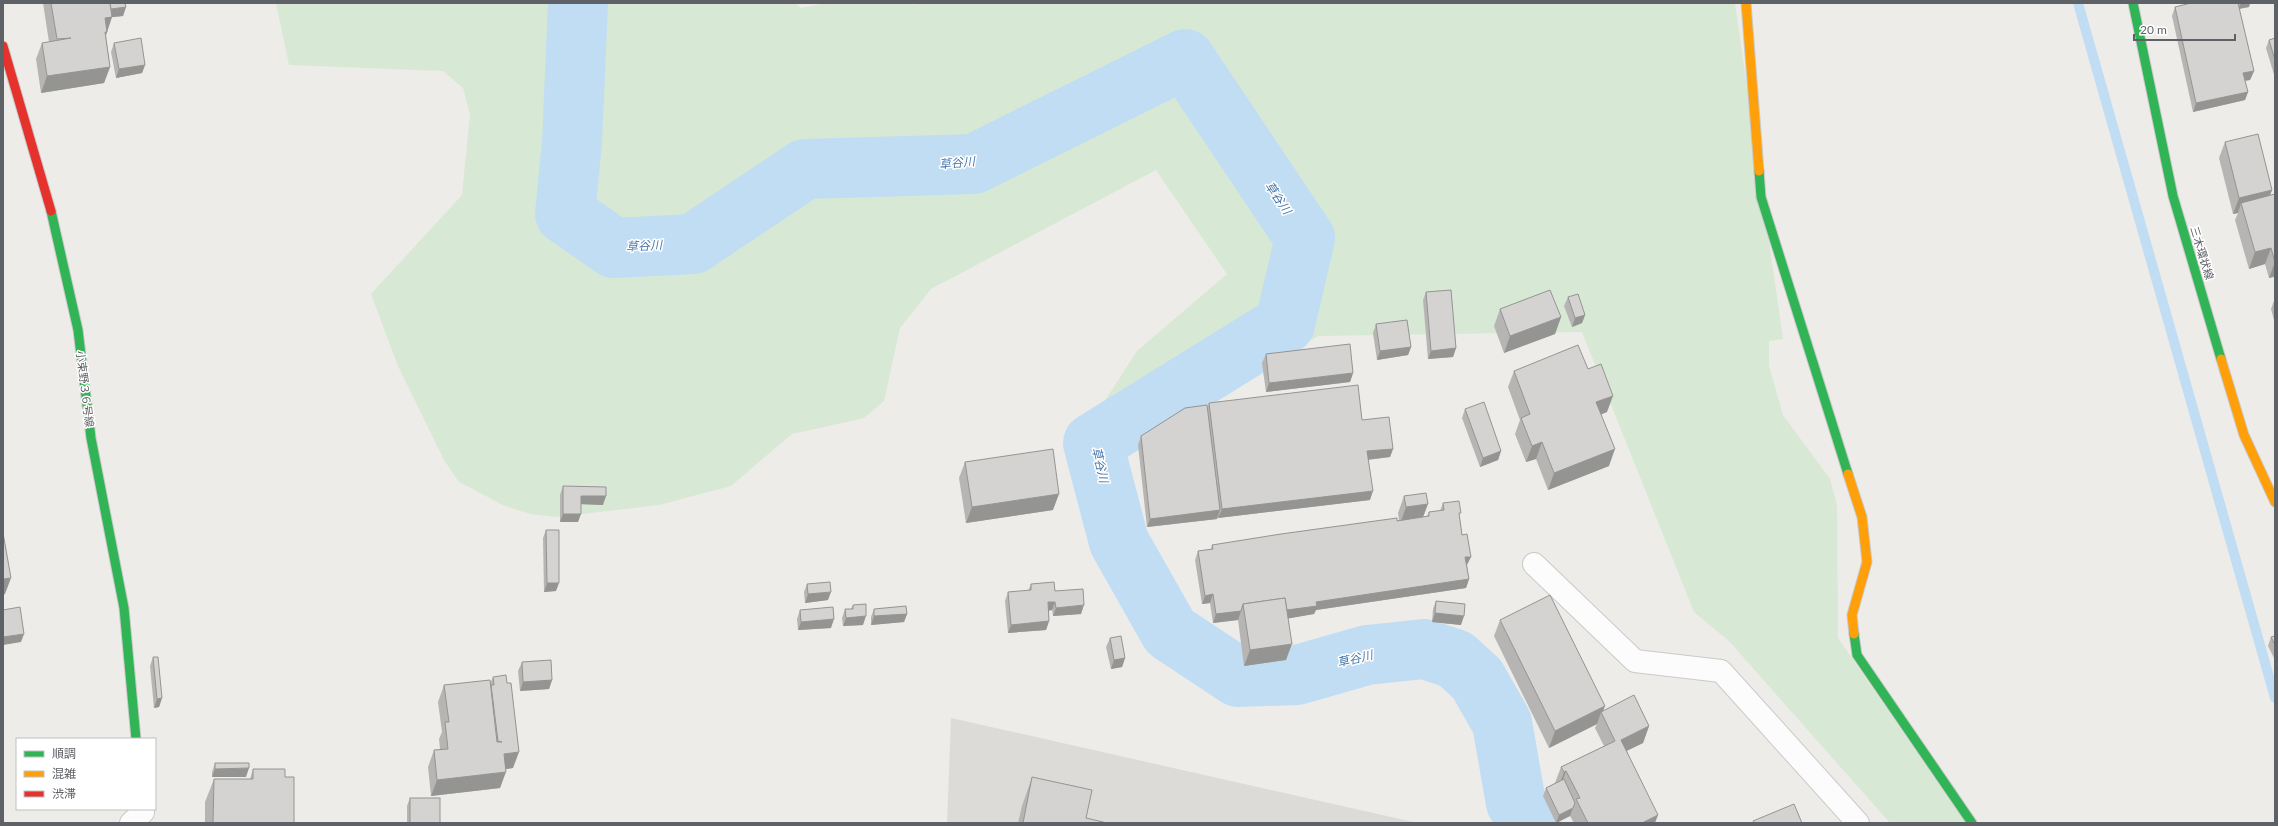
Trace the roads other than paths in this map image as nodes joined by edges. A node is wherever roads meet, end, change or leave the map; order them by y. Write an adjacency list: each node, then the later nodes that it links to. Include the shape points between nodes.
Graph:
1 (1746, 3): 8 (street, via 1760,197 1862,517 1867,562 1852,615 1857,655)
2 (2133, 3): 4 (street, 三木環状線, via 2173,196 2244,435)
3 (3, 46): 6 (street, 小束野３６号線, via 52,214 78,330 91,438 124,608)
4 (2275, 502)
5 (1534, 564): 7 (street, via 1635,661 1721,671)
6 (136, 738)
7 (1858, 823)
8 (1972, 823)

